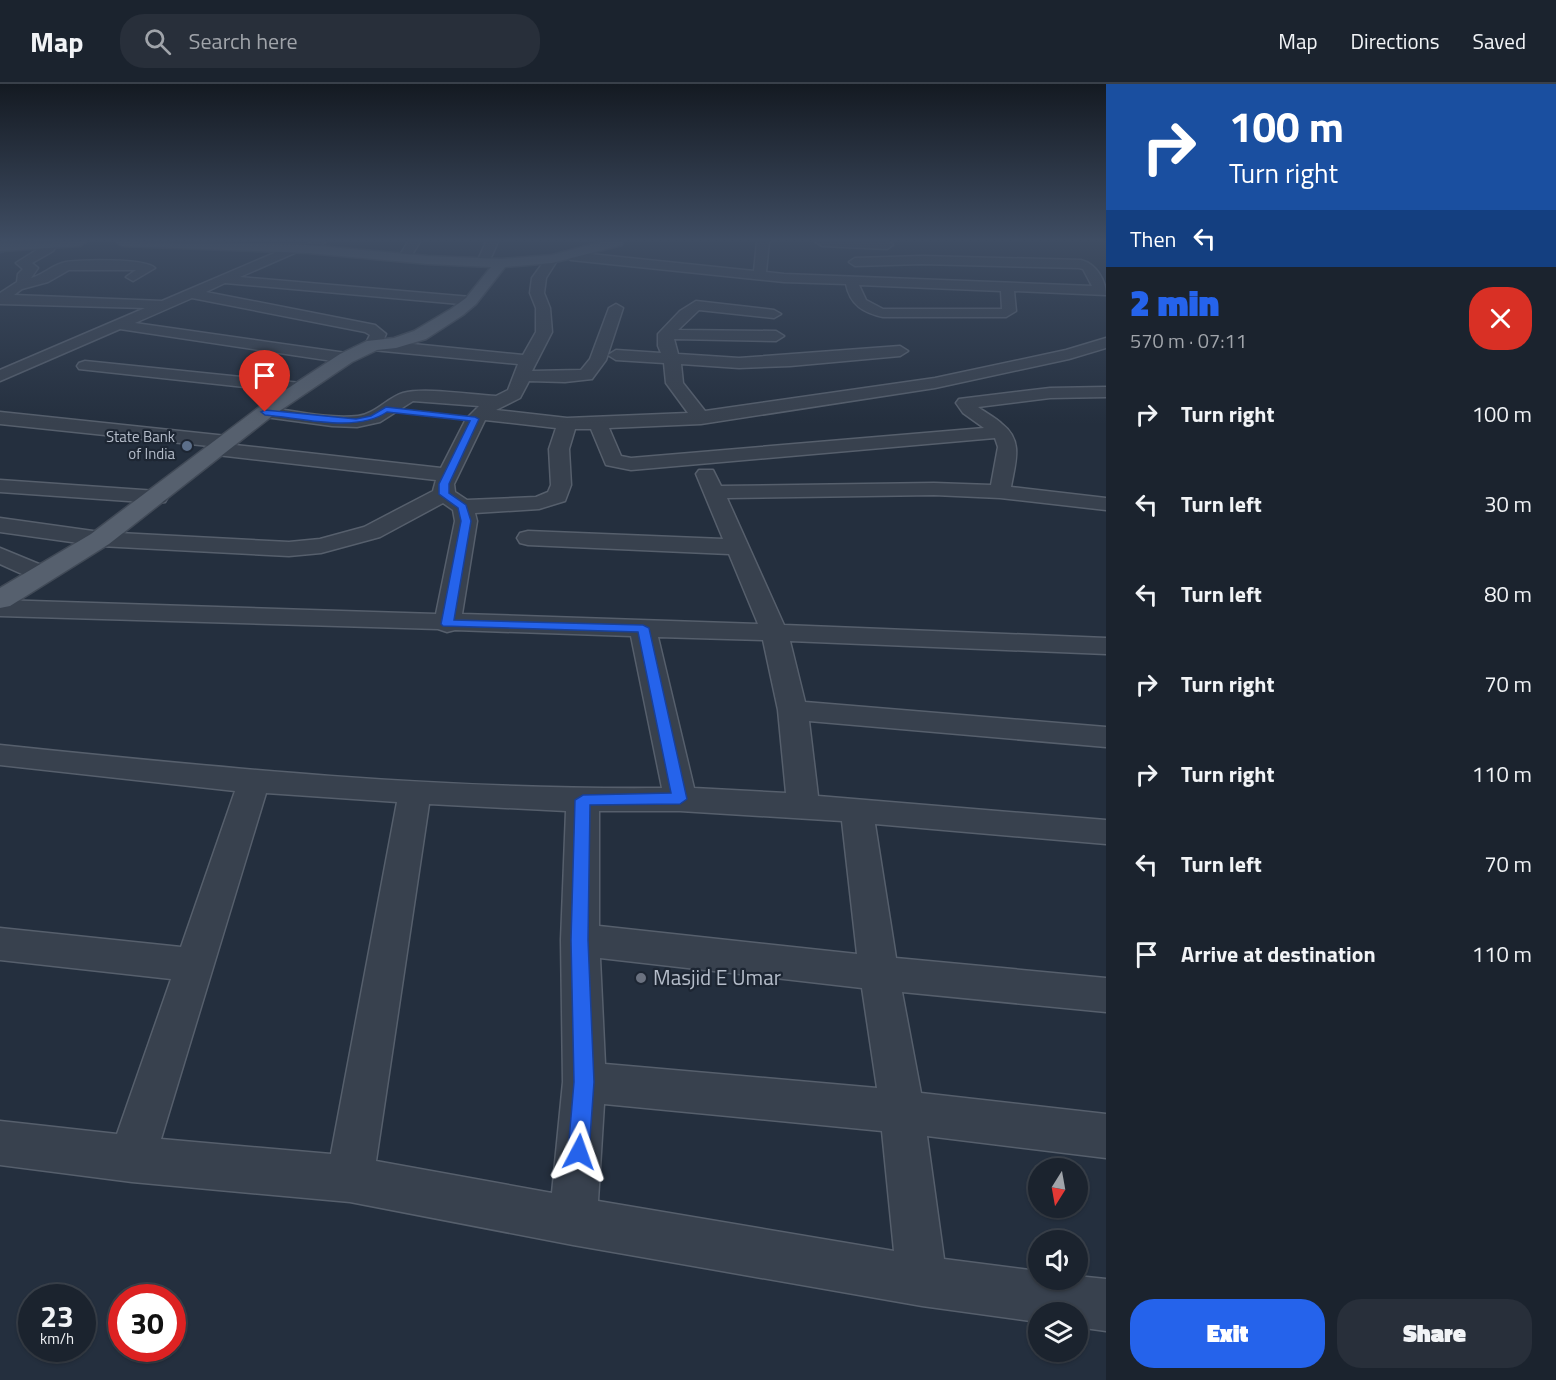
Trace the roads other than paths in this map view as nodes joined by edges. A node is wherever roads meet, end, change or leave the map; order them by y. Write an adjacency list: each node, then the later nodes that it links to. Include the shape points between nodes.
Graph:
1 (159, 302): 10 (street)
2 (168, 302): 10 (street)
3 (241, 302): 21 (street, via 370,328 378,334)
4 (469, 302): 21 (main road, via 420,335)
5 (541, 302): 29 (street, via 544,332)
6 (777, 302): 14 (street)
7 (860, 302): 12 (street)
8 (965, 302): 13 (street)
9 (1008, 302): 13 (street, via 1009,311)
10 (165, 304): 15 (street)
11 (616, 308): 25 (street)
12 (883, 313): 13 (street); 27 (street, via 892,342 904,354)
13 (969, 313)
14 (774, 314): 18 (street, via 696,305); 19 (street)
15 (120, 325): 17 (street); 24 (street)
16 (65, 330): 17 (street)
17 (97, 334): 23 (street)
18 (666, 334): 19 (street); 26 (street)
19 (776, 336): 27 (street)
20 (1106, 343): 31 (street, via 1069,354)
21 (373, 345): 24 (main road); 29 (street)
22 (11, 355): 23 (street)
23 (44, 356): 30 (street)
24 (346, 358): 32 (main road)
25 (598, 360): 26 (street, via 620,347); 29 (street, via 586,375 578,377)
26 (672, 360): 27 (street); 41 (street, via 675,383)
27 (790, 361): 35 (street)
28 (85, 366): 32 (street)
29 (526, 368): 34 (street, via 514,394)
30 (0, 376)
31 (936, 378): 35 (street); 36 (street)
32 (301, 388): 38 (main road)
33 (1106, 392): 36 (street, via 1050,393)
34 (499, 402): 37 (street, via 412,396); 39 (street)
35 (821, 402): 41 (street)
36 (965, 403): 44 (street)
37 (386, 410): 38 (street, via 356,422); 39 (street)
38 (265, 412): 45 (main road)
39 (477, 417): 42 (street); 47 (street)
40 (0, 418): 45 (street)
41 (701, 418): 43 (street)
42 (567, 424): 43 (street); 53 (street, via 559,449 561,485 556,496 539,503)
43 (598, 424): 46 (street, via 613,460 620,464)
44 (1001, 432): 46 (street); 50 (street, via 1008,447)
45 (222, 446): 47 (street); 51 (main road)
46 (700, 460): 49 (street)
47 (446, 484): 53 (street); 56 (street, via 372,532 321,546 257,549)
48 (0, 486): 51 (street)
49 (712, 492): 50 (street); 57 (street)
50 (1000, 492): 52 (street)
51 (156, 497): 56 (main road)
52 (1106, 504)
53 (463, 507): 62 (street, via 466,521)
54 (0, 525): 56 (street)
55 (528, 538): 57 (street)
56 (100, 539): 59 (main road)
57 (736, 547): 64 (street)
58 (2, 558): 59 (street)
59 (42, 574): 60 (main road)
60 (0, 600)
61 (0, 608): 62 (street)
62 (447, 624): 63 (street)
63 (643, 628): 64 (street); 71 (street)
64 (774, 632): 65 (street); 66 (street)
65 (1106, 646)
66 (793, 710): 67 (street); 73 (street)
67 (1106, 737)
68 (0, 755): 69 (street)
69 (254, 781): 70 (street); 78 (street)
70 (415, 792): 72 (street); 86 (street)
71 (680, 799): 72 (street); 73 (street)
72 (583, 800): 76 (street)
73 (802, 806): 74 (street)
74 (857, 811): 75 (street); 79 (street)
75 (1106, 832)
76 (580, 940): 79 (street); 81 (street)
77 (0, 944): 78 (street)
78 (196, 965): 85 (street)
79 (879, 973): 80 (street); 82 (street)
80 (1106, 995)
81 (584, 1082): 82 (street); 87 (street)
82 (902, 1112): 83 (street); 88 (street)
83 (1106, 1136)
84 (0, 1143): 85 (street)
85 (132, 1159): 86 (street)
86 (350, 1179): 87 (street)
87 (573, 1221): 88 (street)
88 (922, 1281): 89 (street)
89 (1106, 1305)

